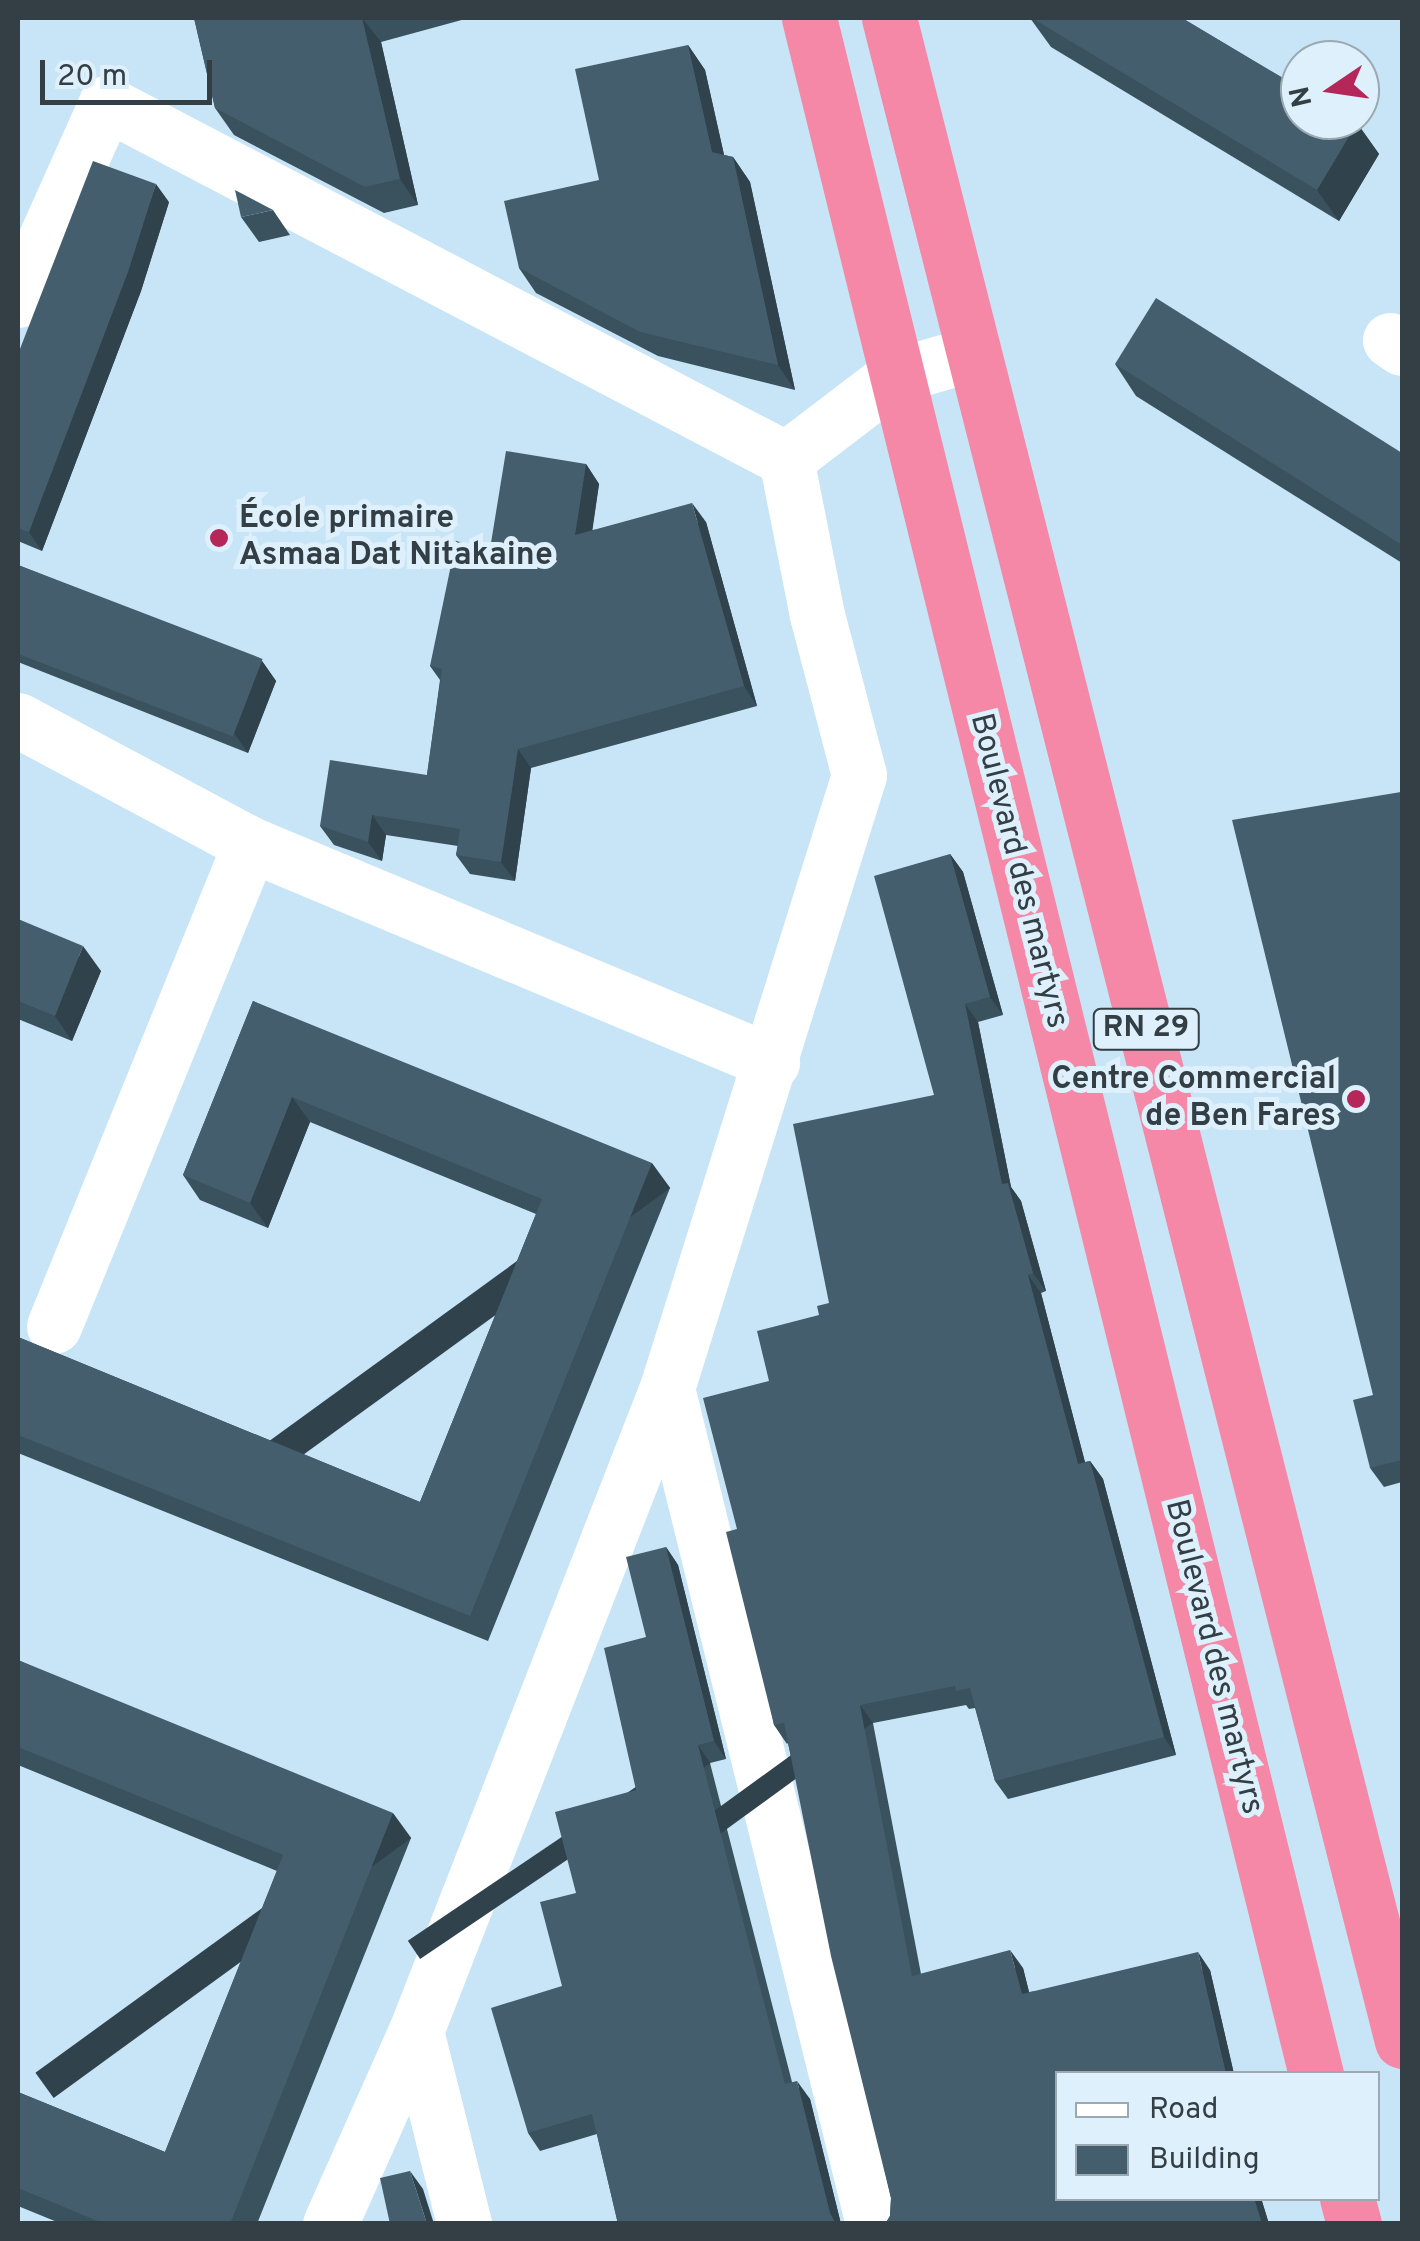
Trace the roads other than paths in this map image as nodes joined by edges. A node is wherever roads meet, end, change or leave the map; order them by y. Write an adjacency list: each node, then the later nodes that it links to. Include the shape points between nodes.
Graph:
1 (809, 18): 5 (highway, Boulevard des martyrs / RN 29)
2 (889, 18): 4 (highway, RN 29)
3 (18, 300): 6 (street, via 106,104)
4 (974, 353): 5 (street); 13 (highway, RN 29)
5 (895, 376): 6 (street); 14 (highway, Boulevard des martyrs / RN 29)
6 (786, 459): 9 (street, via 859,775)
7 (18, 720): 8 (street)
8 (250, 844): 9 (street); 10 (street)
9 (772, 1062): 11 (street)
10 (54, 1326)
11 (668, 1388): 12 (street); 17 (street)
12 (416, 2031): 15 (street); 16 (street)
13 (1402, 2042)
14 (1315, 2071)
15 (330, 2224)
16 (464, 2224)
17 (873, 2224)

